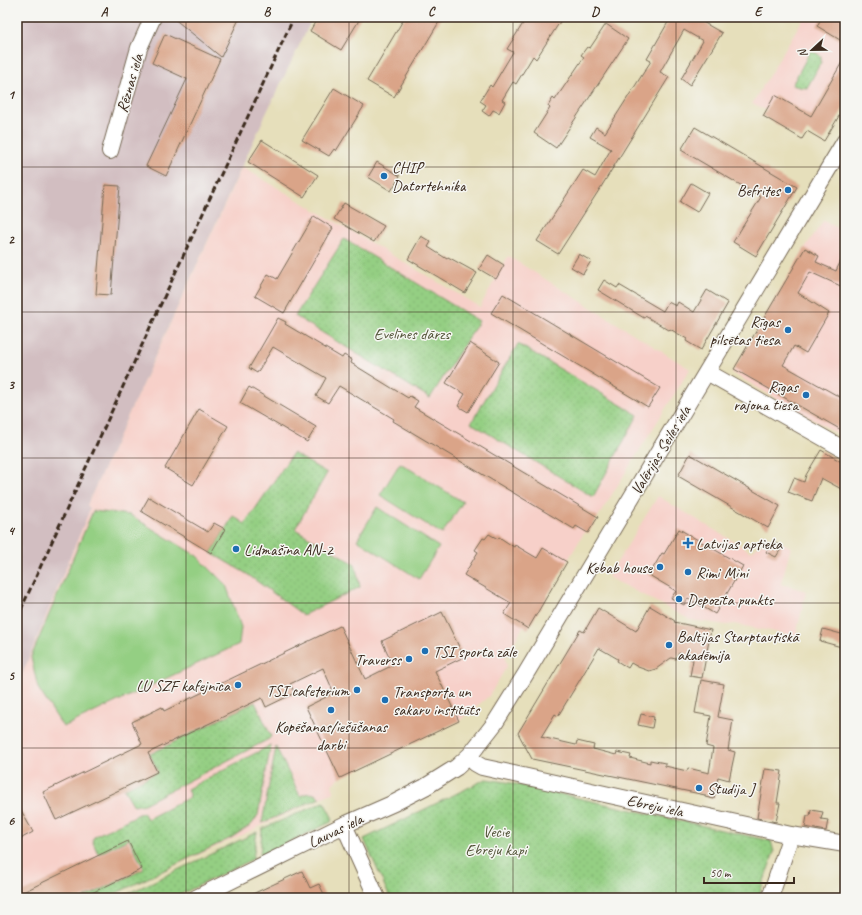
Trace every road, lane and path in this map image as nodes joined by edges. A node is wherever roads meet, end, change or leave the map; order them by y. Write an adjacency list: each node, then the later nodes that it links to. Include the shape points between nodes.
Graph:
1 (153, 17): 3 (street, Rēznas iela, via 139,48)
2 (845, 141): 4 (street, Valērijas Seiles iela)
3 (110, 151)
4 (707, 372): 5 (street); 6 (street, Valērijas Seiles iela, via 517,687)
5 (845, 450)
6 (470, 755): 7 (street, Lauvas iela, via 458,767 425,787); 8 (street, Ebreju iela, via 482,768)
7 (344, 825): 10 (street, Lauvas iela); 11 (street)
8 (791, 835): 9 (street, Ebreju iela); 12 (street)
9 (845, 844)
10 (196, 898)
11 (377, 898)
12 (770, 898)

